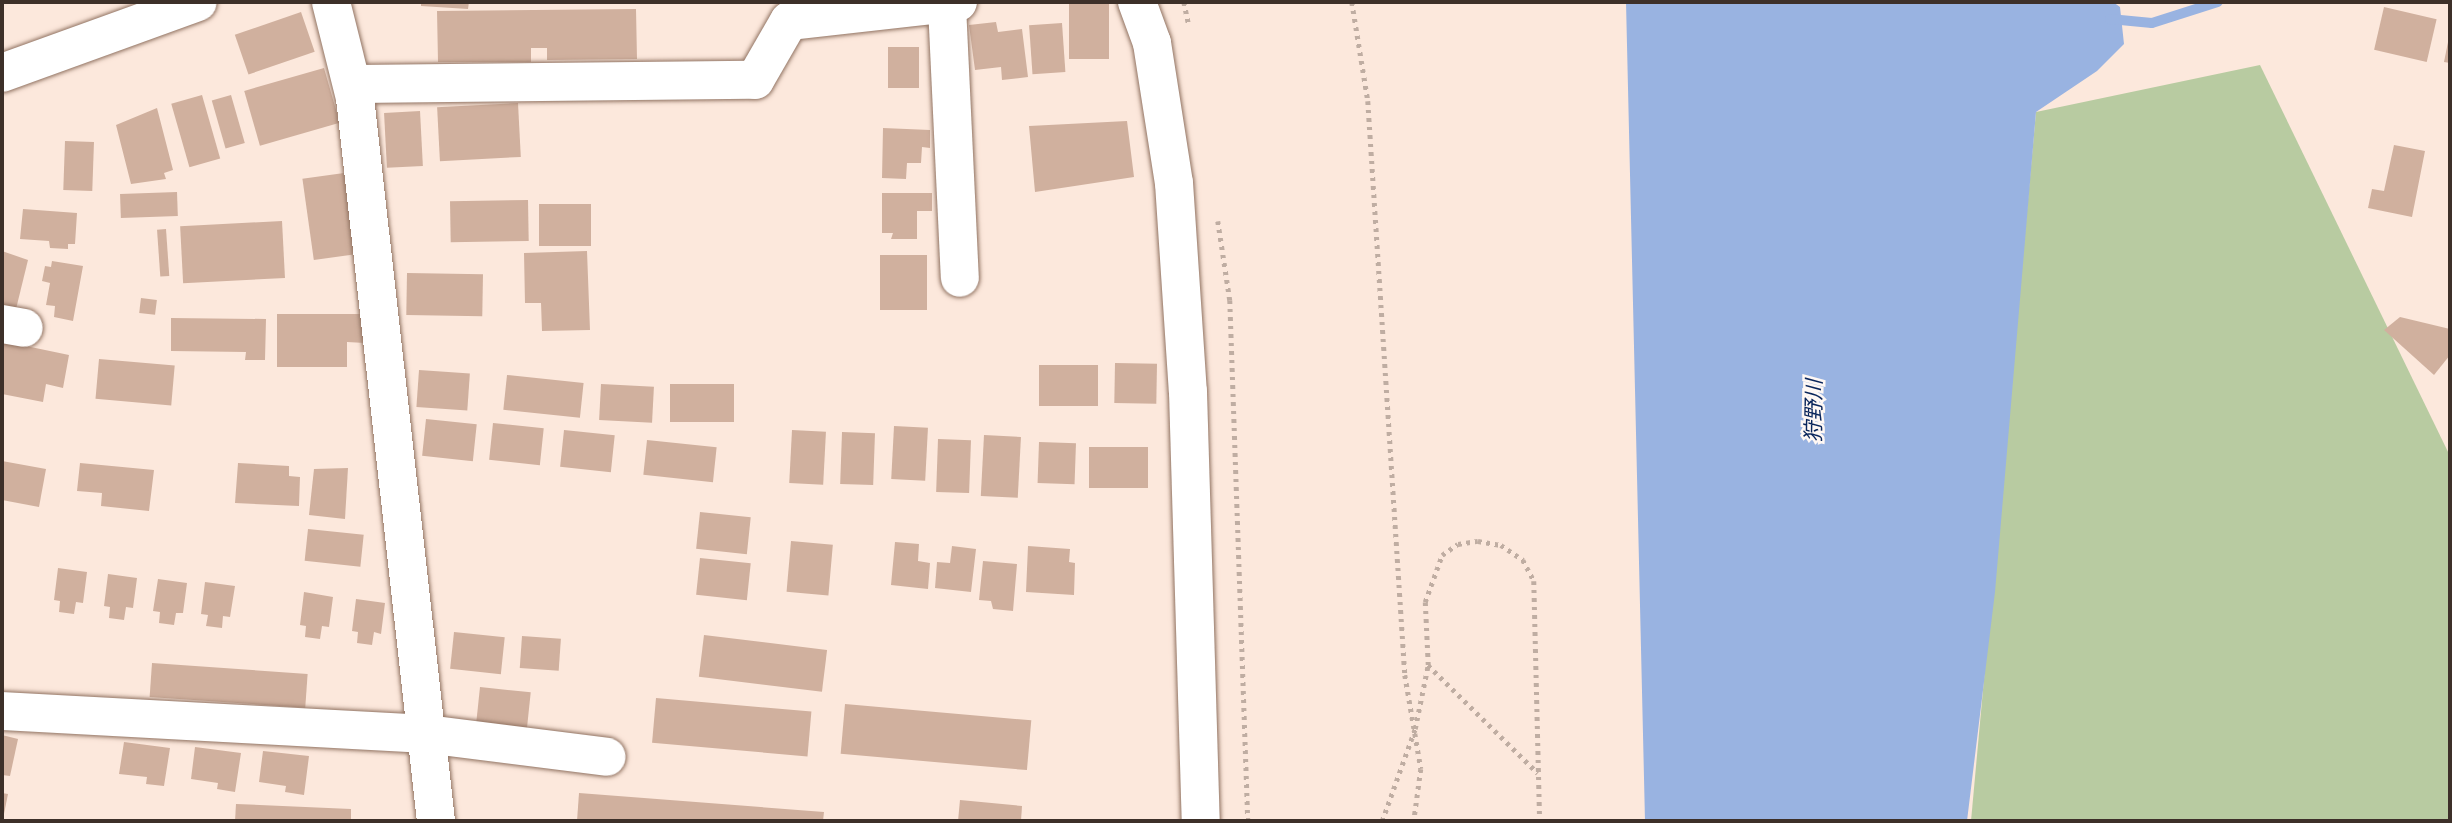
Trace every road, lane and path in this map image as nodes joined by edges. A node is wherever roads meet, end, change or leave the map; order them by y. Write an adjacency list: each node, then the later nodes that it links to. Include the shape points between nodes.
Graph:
1 (198, 2): 6 (street)
2 (331, 2): 7 (street)
3 (1137, 2): 16 (street, via 1152,43 1174,183 1190,419)
4 (1352, 2): 11 (path, via 1368,101 1405,675)
5 (953, 4): 7 (street, via 789,22 755,80); 8 (street)
6 (2, 73)
7 (352, 85): 12 (street)
8 (960, 278)
9 (1428, 665): 11 (path); 14 (path); 14 (path, via 1425,602 1442,555 1458,544 1478,541 1501,545 1523,560 1534,581)
10 (2, 711): 12 (street)
11 (1415, 729): 17 (path); 18 (path, via 1421,769)
12 (426, 734): 13 (street); 15 (street)
13 (607, 757)
14 (1539, 773): 19 (path)
15 (436, 821)
16 (1202, 821)
17 (1382, 821)
18 (1414, 821)
19 (1540, 821)

